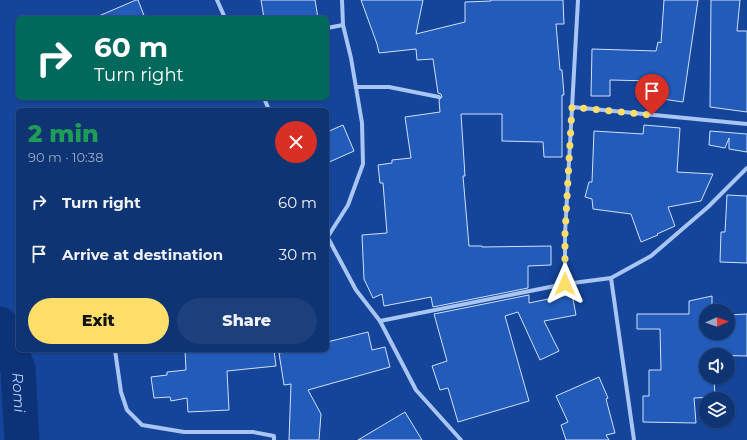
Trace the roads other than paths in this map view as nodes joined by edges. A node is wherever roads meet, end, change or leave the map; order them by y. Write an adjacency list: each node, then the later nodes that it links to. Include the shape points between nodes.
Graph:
1 (217, 0): 4 (street)
2 (342, 0): 5 (street)
3 (578, 0): 9 (street)
4 (224, 16)
5 (343, 25): 6 (street); 7 (street)
6 (329, 28)
7 (356, 87): 8 (street, via 389,87); 12 (street, via 362,123 363,164 348,205)
8 (439, 97)
9 (572, 107): 10 (street); 15 (street)
10 (747, 124)
11 (747, 168): 14 (street, via 708,207 651,256)
12 (329, 234)
13 (329, 241): 16 (street, via 356,290)
14 (611, 278): 15 (street); 20 (street)
15 (565, 284): 16 (street)
16 (380, 321): 19 (street, via 416,390)
17 (115, 352): 18 (street, via 121,392 127,410 142,425 184,432 253,432 274,436)
18 (274, 440)
19 (461, 440)
20 (634, 440)

